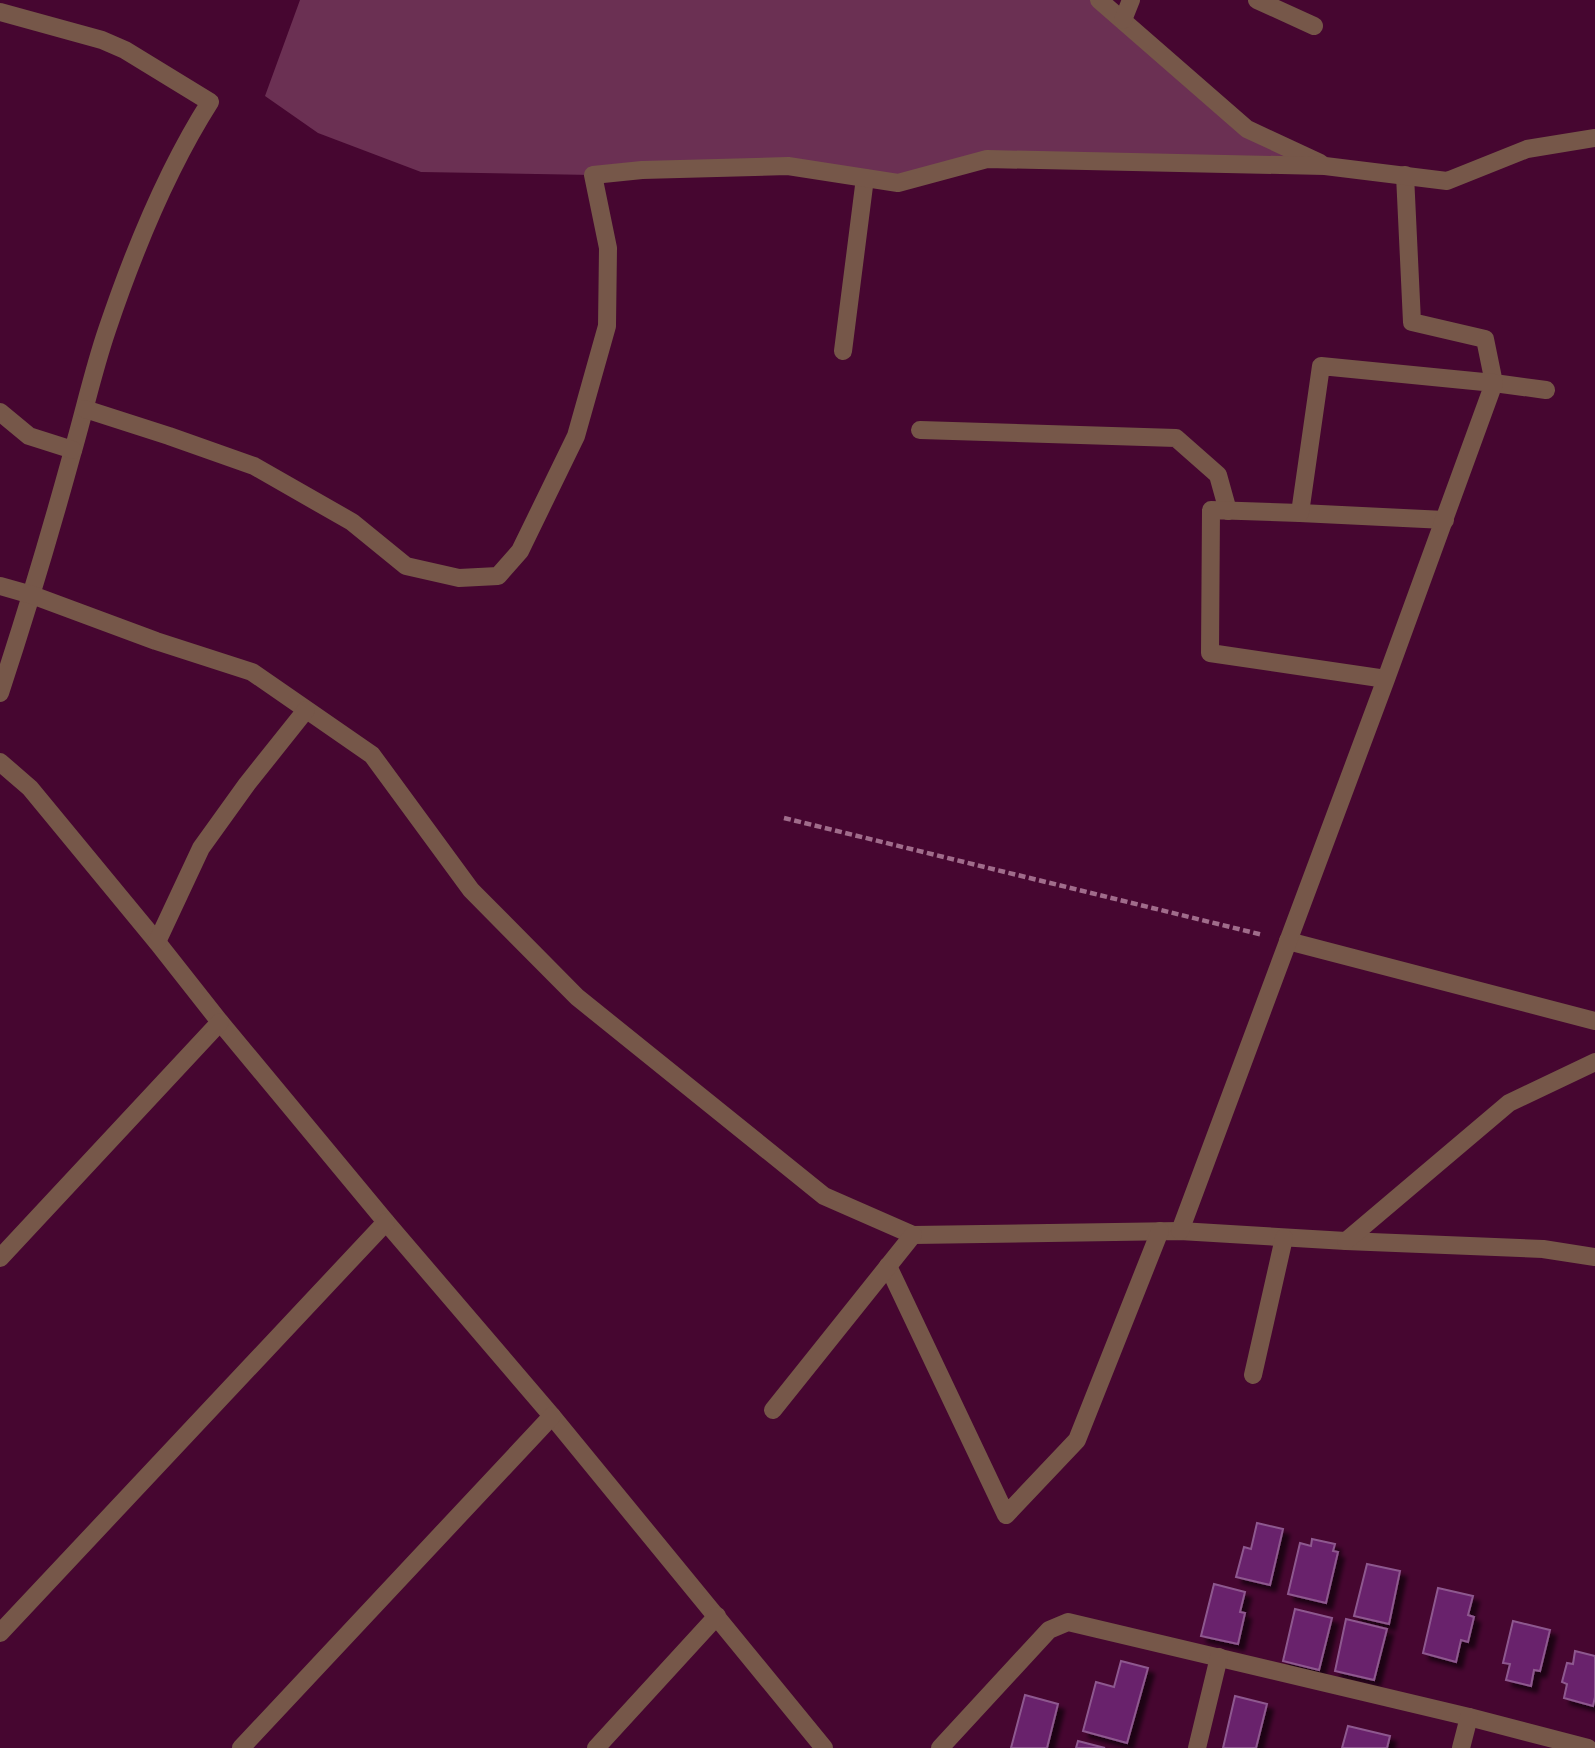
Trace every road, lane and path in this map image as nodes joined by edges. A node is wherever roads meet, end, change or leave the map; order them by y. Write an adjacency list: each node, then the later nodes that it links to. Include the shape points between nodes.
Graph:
1 (1099, 0): 5 (street)
2 (1131, 0): 5 (street)
3 (1257, 0): 6 (street)
4 (0, 12): 14 (street, via 102,40 210,102 169,177 128,273)
5 (1123, 20): 8 (street, via 1247,129)
6 (1314, 26)
7 (1595, 138): 9 (street, via 1527,149 1447,181)
8 (1325, 166): 9 (street); 10 (street, via 987,159 898,183)
9 (1405, 175): 12 (street, via 1412,321 1485,339)
10 (865, 178): 11 (street); 14 (street, via 788,166 593,174 608,248 607,326 576,436 520,551 498,576 459,578 406,566 352,522 254,466)
11 (843, 351)
12 (1494, 383): 13 (street); 19 (street, via 1321,366); 20 (street)
13 (1546, 390)
14 (85, 409): 17 (street)
15 (0, 412): 17 (street, via 29,436)
16 (920, 430): 18 (street, via 1176,438 1218,475)
17 (74, 450): 22 (street)
18 (1228, 511): 19 (street); 23 (street, via 1211,510 1210,653)
19 (1300, 513): 20 (street)
20 (1445, 520): 23 (street)
21 (0, 586): 22 (street)
22 (32, 595): 24 (street); 25 (street, via 251,672)
23 (1386, 679): 28 (street)
24 (0, 693)
25 (306, 710): 29 (street, via 201,848); 36 (street, via 372,755 471,890 577,997 824,1196)
26 (0, 762): 29 (street, via 30,788)
27 (784, 818): 28 (path)
28 (1288, 941): 30 (street); 35 (street)
29 (157, 942): 31 (street)
30 (1595, 1021)
31 (220, 1022): 33 (street); 40 (street)
32 (1595, 1062): 38 (street, via 1509,1103)
33 (386, 1222): 44 (street); 46 (street)
34 (1160, 1231): 35 (street); 36 (street); 41 (street, via 1077,1440 1006,1515)
35 (1180, 1231): 37 (street)
36 (913, 1235): 41 (street)
37 (1284, 1238): 38 (street); 42 (street)
38 (1346, 1241): 39 (street, via 1543,1249)
39 (1595, 1257)
40 (0, 1258)
41 (888, 1266): 43 (street)
42 (1253, 1375)
43 (773, 1410)
44 (552, 1416): 45 (street); 49 (street)
45 (717, 1616): 50 (street); 51 (street)
46 (0, 1633)
47 (1219, 1657): 48 (street); 52 (street, via 1069,1622 1049,1630); 53 (street)
48 (1469, 1717): 54 (street); 55 (street)
49 (241, 1748)
50 (596, 1748)
51 (824, 1748)
52 (940, 1748)
53 (1197, 1748)
54 (1461, 1748)
55 (1588, 1748)

